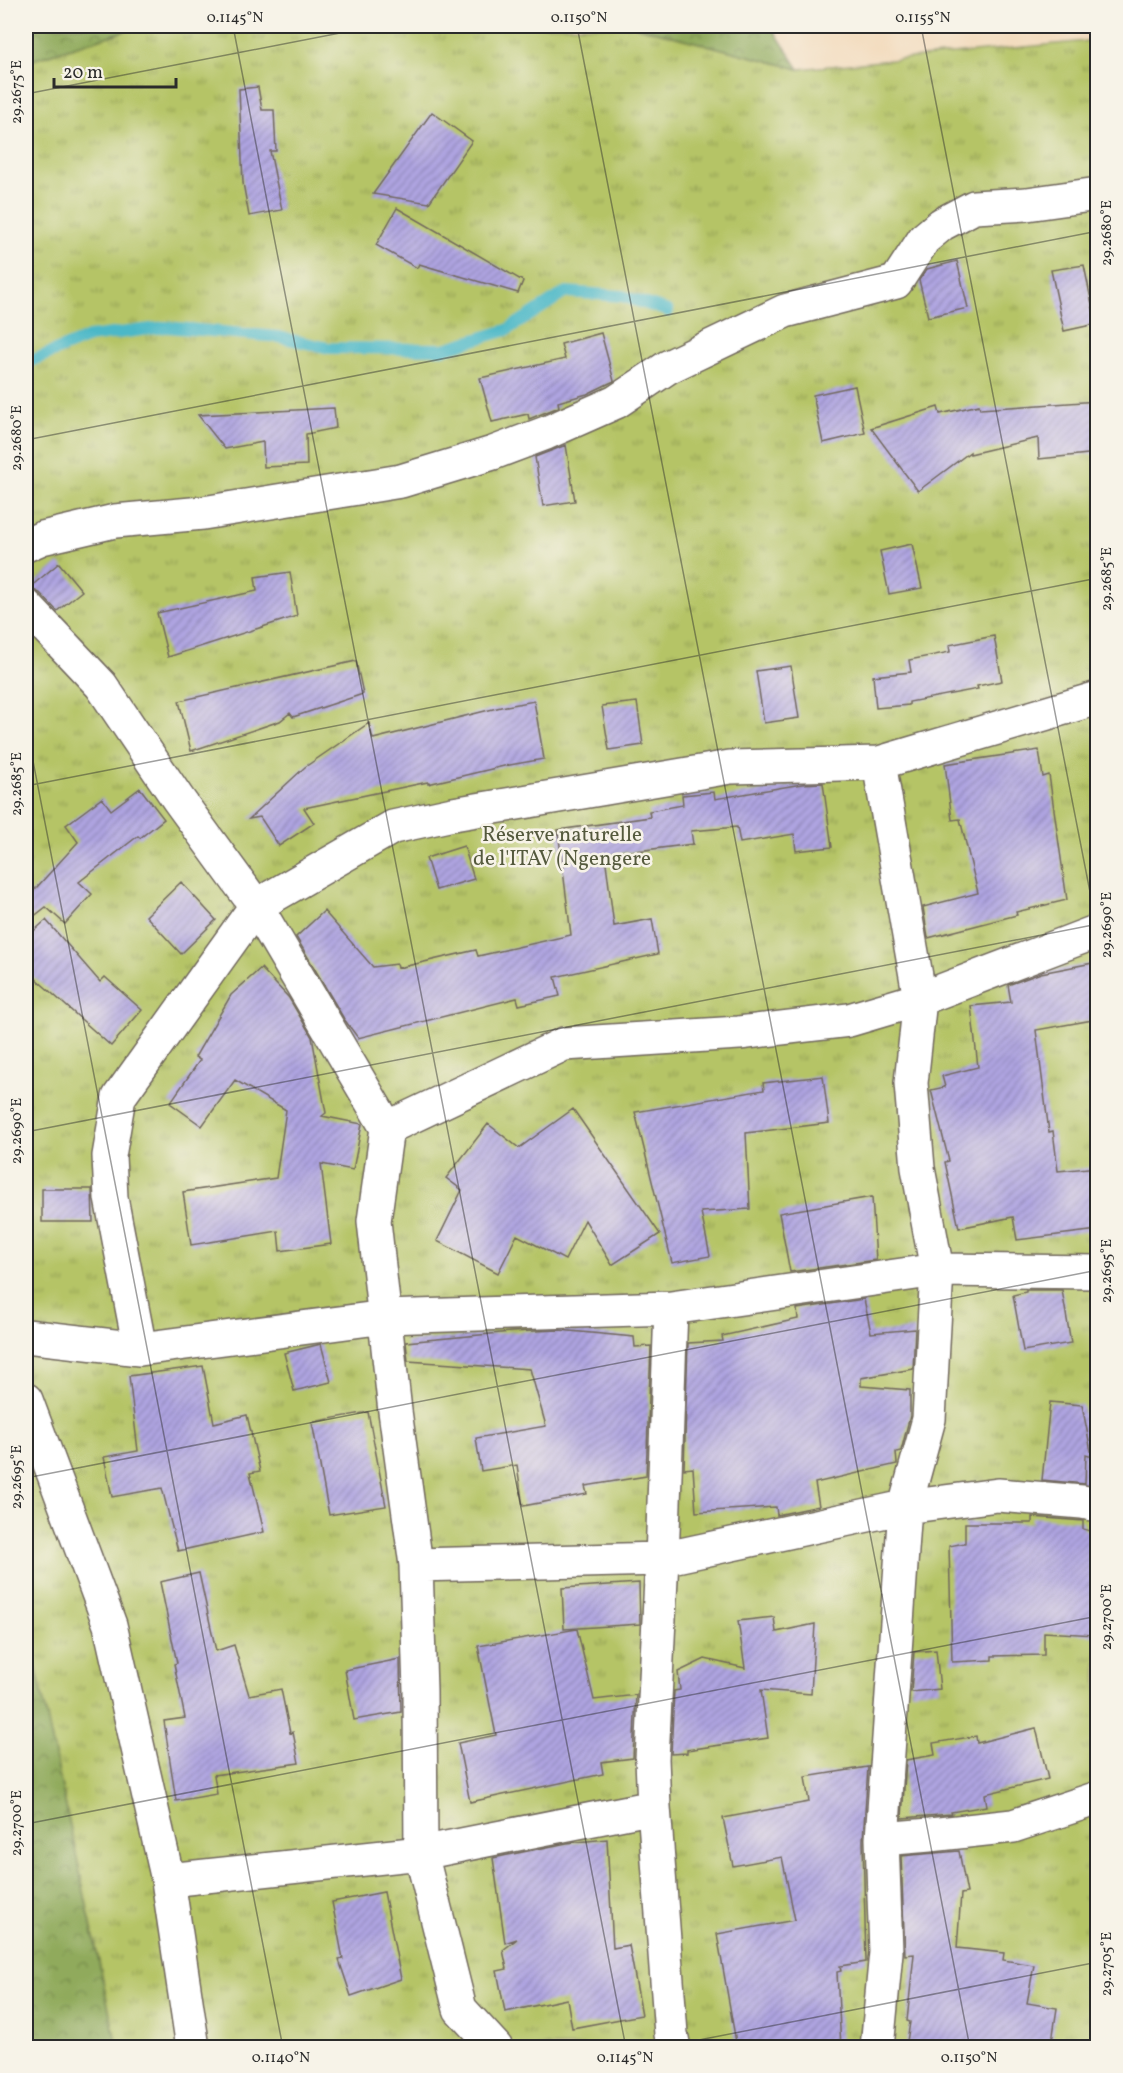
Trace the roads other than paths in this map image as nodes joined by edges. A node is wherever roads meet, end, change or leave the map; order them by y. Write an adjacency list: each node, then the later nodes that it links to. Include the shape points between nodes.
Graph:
1 (1098, 194): 2 (street, via 974,207 942,224 924,240 896,282 785,311 668,367 616,402 493,453 401,481 203,513 115,521)
2 (26, 545)
3 (26, 606): 6 (street, via 101,685)
4 (1098, 698): 5 (street)
5 (879, 763): 6 (street, via 730,767 403,824); 8 (street)
6 (256, 906): 9 (street); 15 (street, via 119,1097 109,1156 111,1198)
7 (1098, 931): 8 (street)
8 (920, 999): 9 (street, via 849,1020 739,1033 564,1044); 10 (street, via 911,1083 918,1168)
9 (387, 1128): 13 (street, via 374,1221)
10 (937, 1270): 11 (street); 12 (street); 18 (street, via 928,1419)
11 (1098, 1272)
12 (671, 1308): 13 (street); 19 (street)
13 (385, 1317): 15 (street); 20 (street)
14 (26, 1336): 15 (street)
15 (140, 1349)
16 (26, 1400): 25 (street, via 110,1624)
17 (1098, 1505): 18 (street, via 998,1495)
18 (905, 1507): 19 (street); 23 (street)
19 (662, 1559): 20 (street); 22 (street, via 652,1759)
20 (416, 1565): 24 (street)
21 (1098, 1798): 23 (street, via 1013,1826)
22 (654, 1807): 24 (street); 28 (street)
23 (882, 1839): 29 (street, via 886,1952)
24 (422, 1853): 25 (street); 27 (street, via 460,2008)
25 (168, 1880): 26 (street)
26 (193, 2048)
27 (496, 2048)
28 (674, 2048)
29 (877, 2048)

